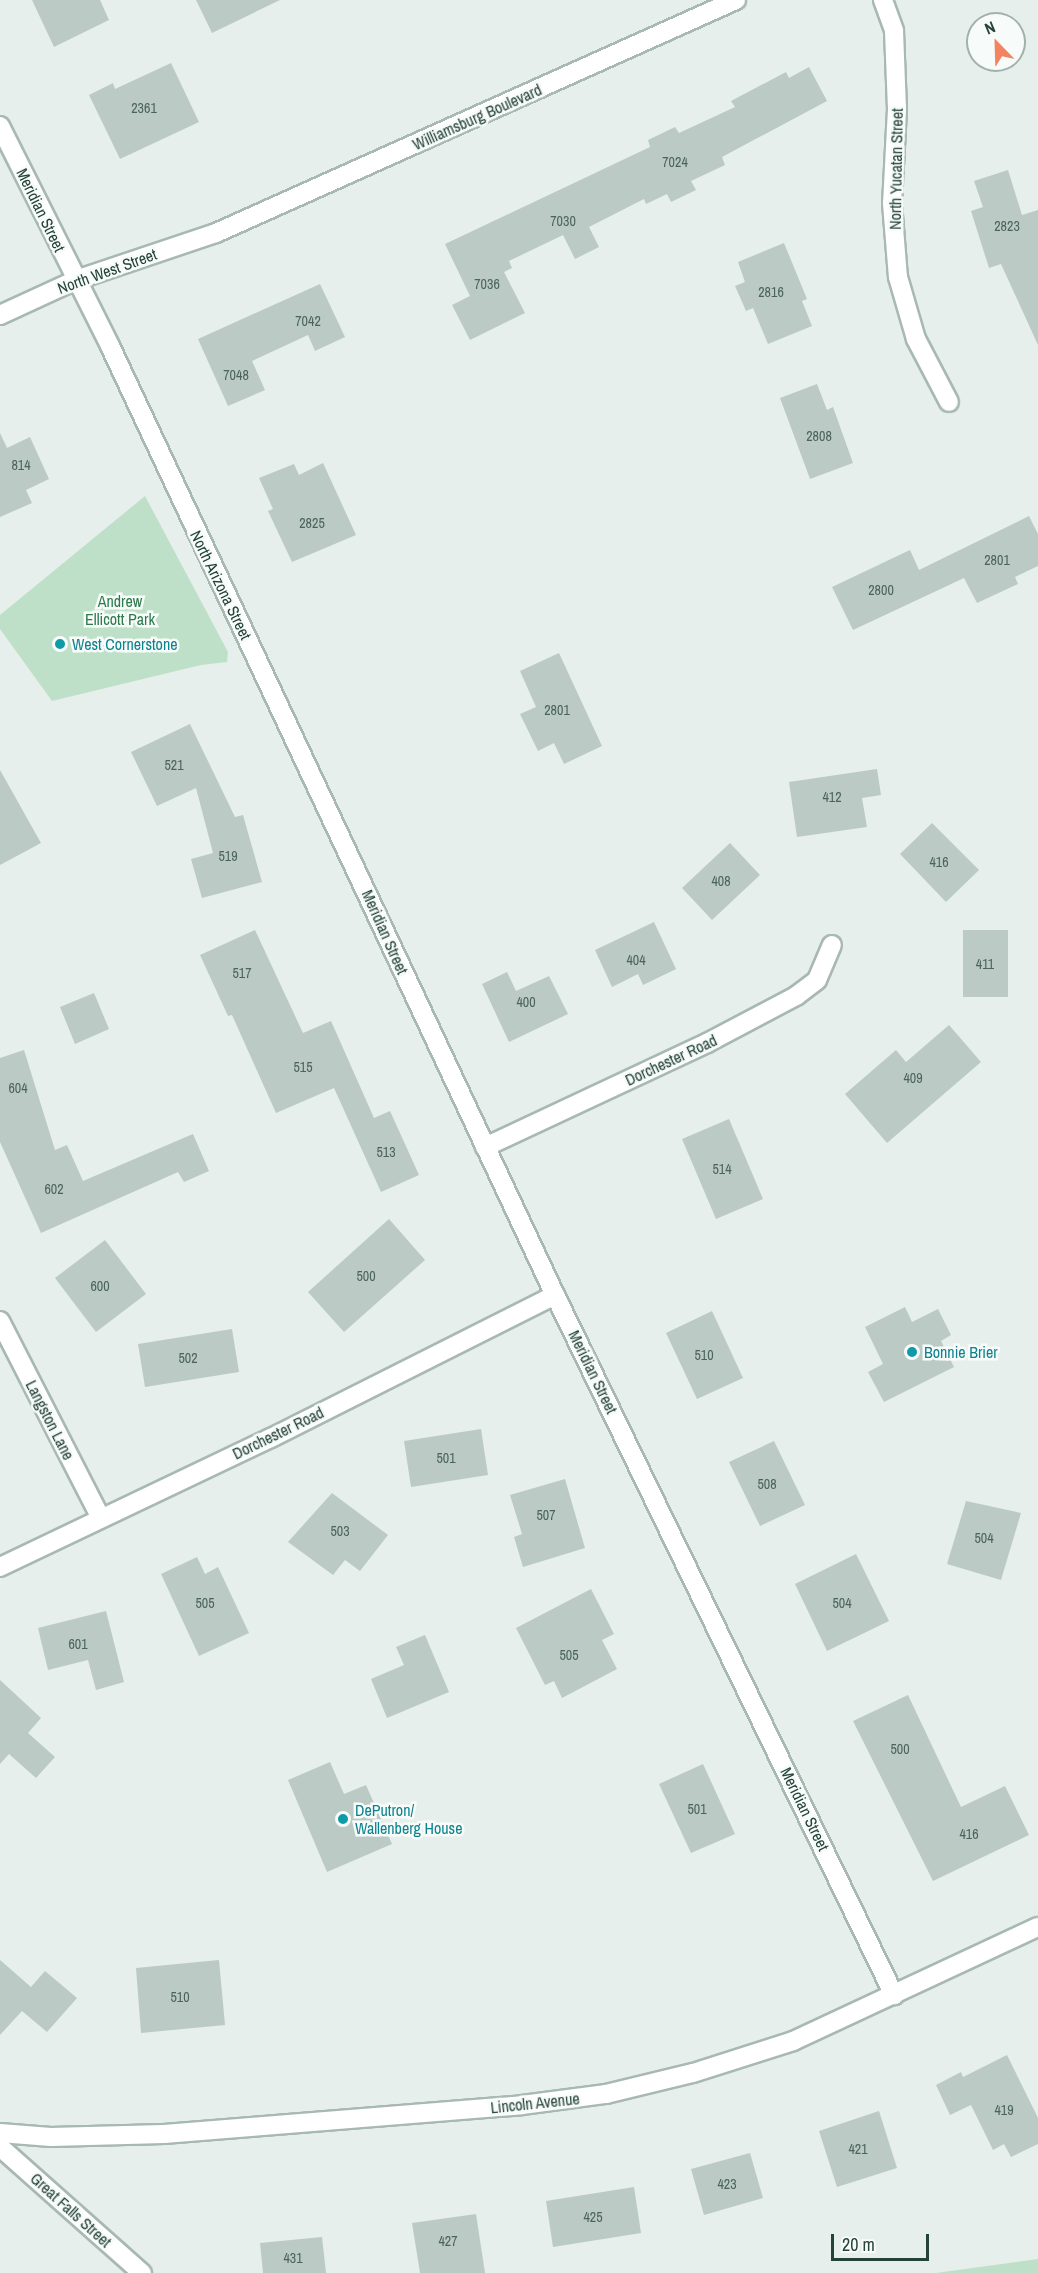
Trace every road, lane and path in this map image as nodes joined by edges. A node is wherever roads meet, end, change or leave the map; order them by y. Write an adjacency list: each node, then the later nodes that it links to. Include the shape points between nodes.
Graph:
1 (736, 0): 4 (street, Williamsburg Boulevard)
2 (883, 0): 7 (street, North Yucatan Street, via 894,31 897,109 892,203 898,277 916,339)
3 (0, 126): 5 (street, Meridian Street)
4 (216, 233): 5 (street, North West Street)
5 (76, 280): 6 (street, North West Street); 8 (street, Meridian Street)
6 (0, 315)
7 (949, 402)
8 (145, 424): 9 (street, North Arizona Street)
9 (297, 747): 11 (street, Meridian Street)
10 (832, 945): 11 (street, Dorchester Road, via 817,980 796,996 717,1038)
11 (485, 1147): 12 (street, Meridian Street)
12 (555, 1295): 14 (street, Dorchester Road); 17 (street, Meridian Street)
13 (0, 1321): 14 (street, Langston Lane)
14 (101, 1518): 15 (street, Dorchester Road)
15 (0, 1567)
16 (1038, 1927): 17 (street, Lincoln Avenue)
17 (894, 1995): 18 (street, Lincoln Avenue, via 778,2046 606,2094 510,2106 164,2134 51,2137)
18 (0, 2133)
19 (0, 2147): 20 (street, Great Falls Street)
20 (142, 2273)

